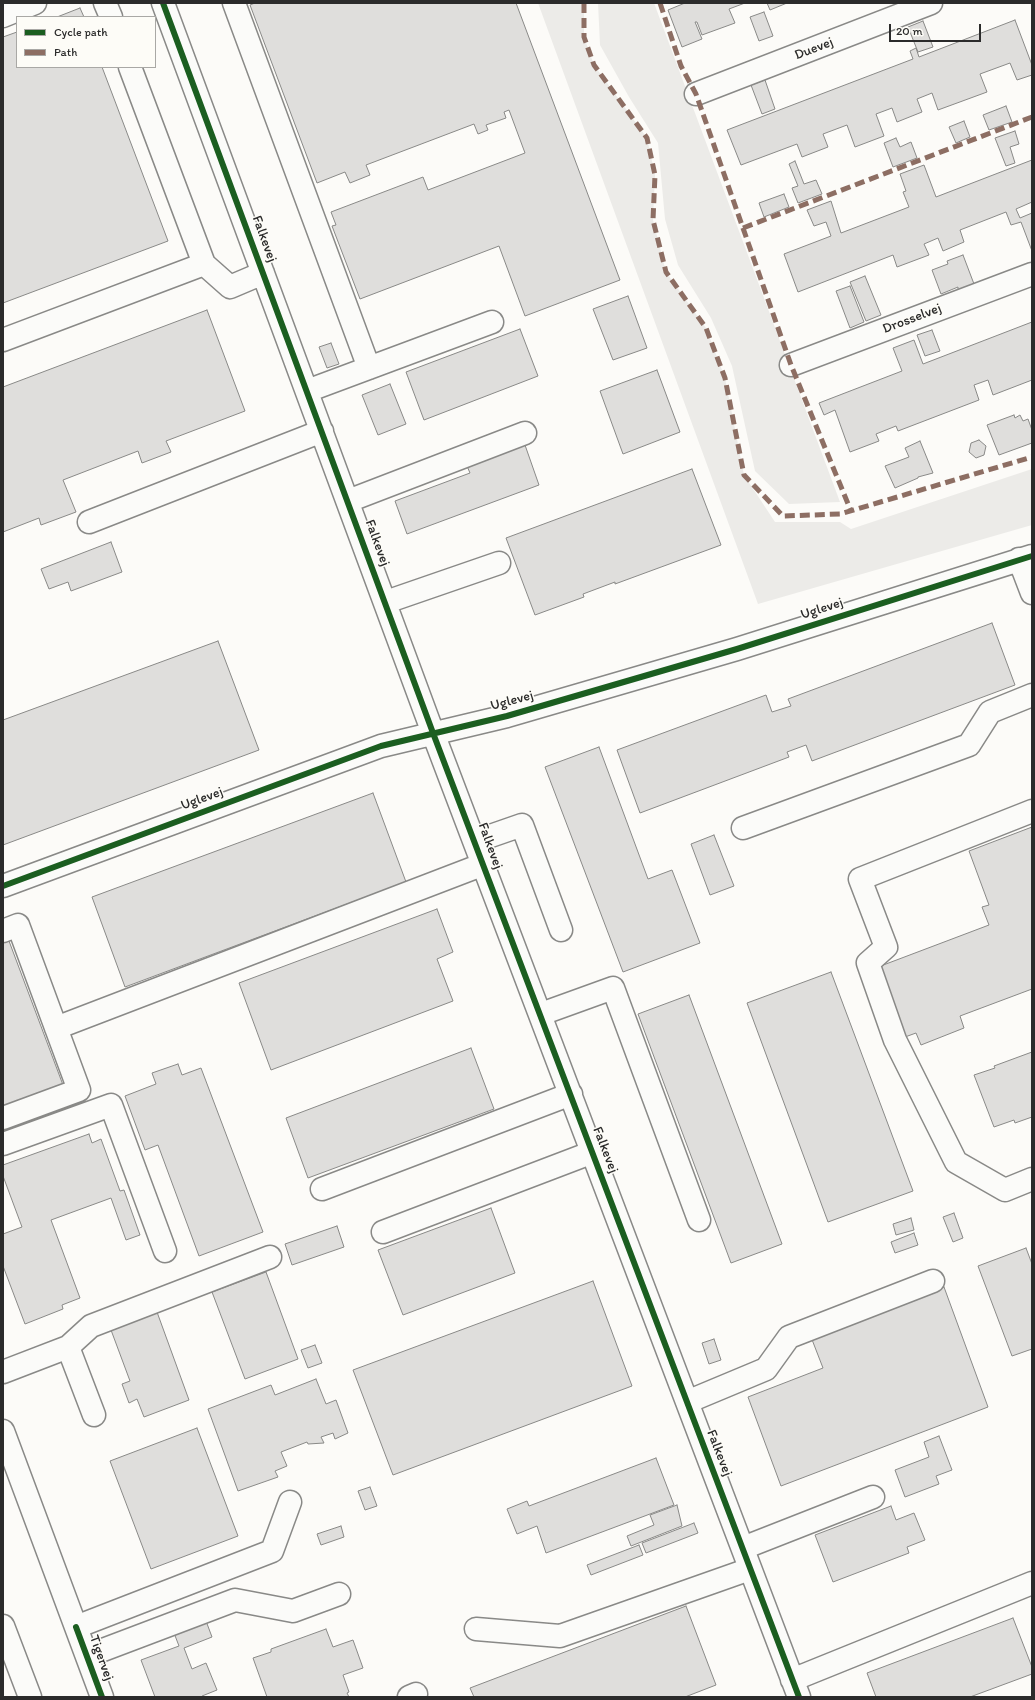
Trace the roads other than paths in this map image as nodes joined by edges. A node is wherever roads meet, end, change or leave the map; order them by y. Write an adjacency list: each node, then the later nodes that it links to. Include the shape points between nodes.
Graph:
1 (36, 3): 6 (street)
2 (105, 3): 7 (street)
3 (234, 3): 16 (street)
4 (931, 3): 9 (street, Duevej)
5 (161, 11): 11 (street, Falkevej)
6 (3, 16)
7 (111, 16)
8 (130, 68): 10 (street)
9 (696, 94)
10 (204, 264): 11 (street, via 230,287); 14 (street)
11 (263, 273): 17 (street, Falkevej)
12 (1032, 274): 15 (street, Drosselvej)
13 (492, 322): 16 (street)
14 (3, 340)
15 (791, 365)
16 (369, 368): 17 (street)
17 (307, 391): 18 (street, Falkevej)
18 (322, 431): 20 (street, Falkevej); 21 (street)
19 (525, 433): 20 (street)
20 (348, 501): 25 (street, Falkevej)
21 (89, 522)
22 (1026, 558): 24 (street); 27 (street, Uglevej, via 730,651 507,716)
23 (499, 564): 25 (street)
24 (1032, 592)
25 (386, 602): 27 (street, Falkevej)
26 (1032, 695): 29 (street, via 990,712 969,745)
27 (433, 733): 30 (street, Falkevej); 32 (street, Uglevej, via 382,746)
28 (1032, 812): 41 (street, via 860,879 886,947 868,962 896,1040 956,1162 1005,1190)
29 (743, 828)
30 (476, 841): 31 (street, Falkevej); 33 (street, via 522,825)
31 (484, 864): 35 (street, Falkevej); 36 (street)
32 (3, 886)
33 (561, 930)
34 (3, 931): 36 (street, via 18,925)
35 (541, 1014): 37 (street, Falkevej); 43 (street, via 613,988)
36 (56, 1028): 38 (street, via 79,1090)
37 (571, 1094): 40 (street, Falkevej); 42 (street)
38 (3, 1118)
39 (3, 1144): 45 (street, via 111,1105)
40 (592, 1152): 44 (street); 50 (street, Falkevej)
41 (1032, 1179)
42 (322, 1189)
43 (699, 1220)
44 (383, 1232)
45 (165, 1251)
46 (270, 1257): 48 (street, via 91,1326)
47 (932, 1281): 50 (street, via 789,1337 766,1369)
48 (68, 1347): 49 (street); 51 (street)
49 (3, 1372)
50 (687, 1402): 55 (street, Falkevej)
51 (94, 1415)
52 (3, 1431): 60 (street, Tigervej)
53 (873, 1497): 55 (street)
54 (290, 1502): 60 (street, via 272,1551)
55 (743, 1548): 56 (street, Falkevej)
56 (750, 1569): 61 (street, via 560,1636); 63 (street, Falkevej)
57 (1032, 1583): 63 (street)
58 (339, 1594): 62 (street, via 293,1611 234,1600)
59 (3, 1626): 64 (street)
60 (76, 1627): 62 (street, Tigervej)
61 (476, 1629)
62 (87, 1656): 65 (street, Tigervej)
63 (795, 1689)
64 (30, 1697)
65 (102, 1697)

